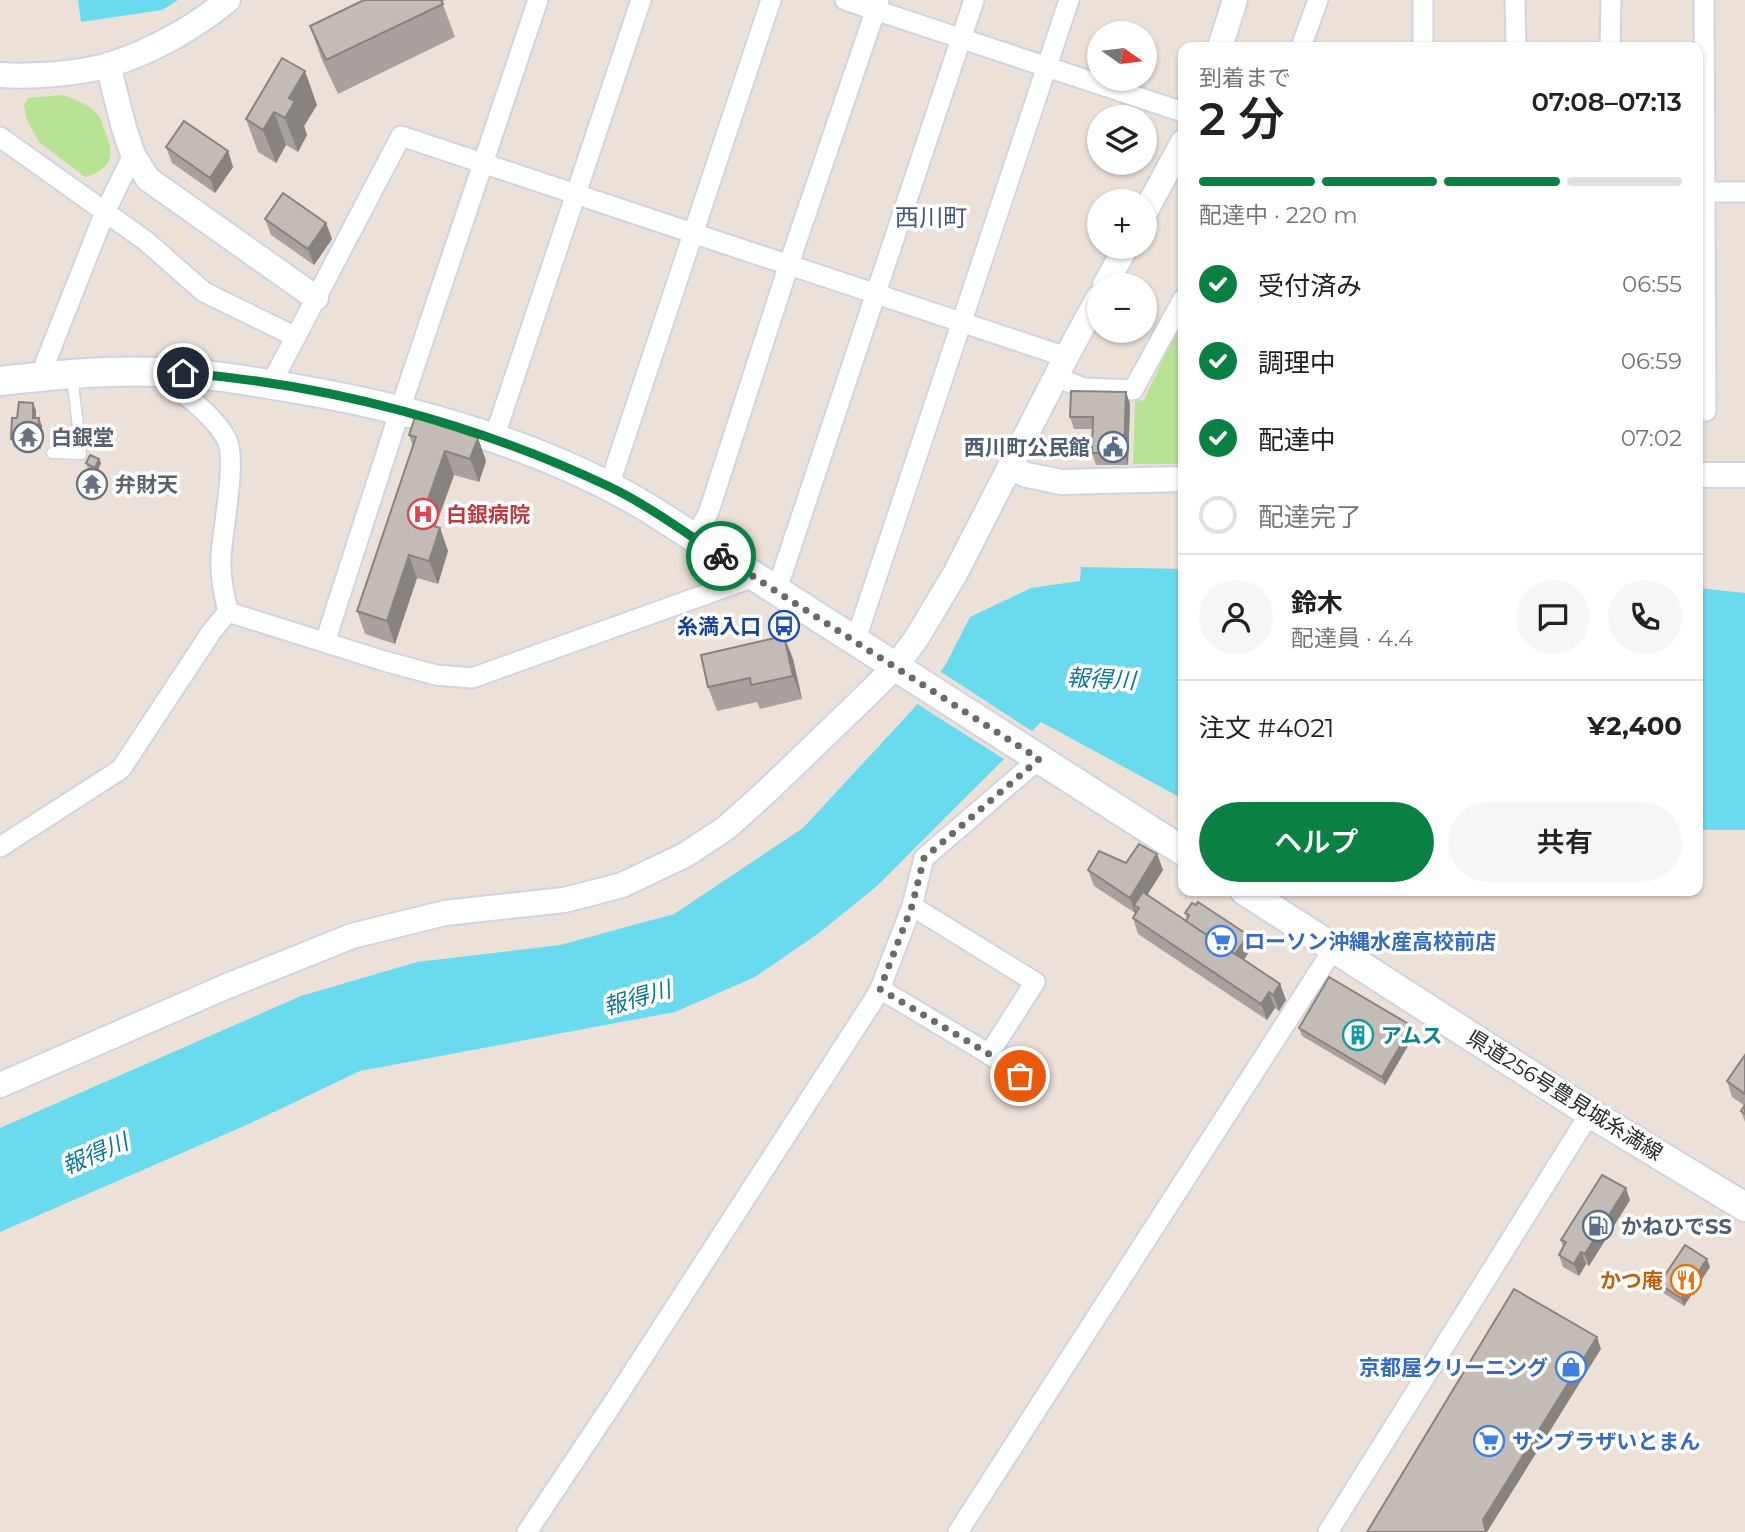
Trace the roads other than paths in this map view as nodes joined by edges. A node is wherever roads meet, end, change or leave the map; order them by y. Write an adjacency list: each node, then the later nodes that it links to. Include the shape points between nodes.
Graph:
1 (228, 0): 21 (street, via 165,41)
2 (538, 0): 28 (street)
3 (641, 0): 32 (street)
4 (771, 0): 34 (street)
5 (845, 0): 14 (street)
6 (974, 0): 15 (street)
7 (1069, 0): 22 (street)
8 (1236, 0): 16 (street)
9 (1318, 0): 17 (street)
10 (1423, 0): 18 (street)
11 (1516, 0): 19 (street)
12 (1611, 0): 20 (street)
13 (1704, 0): 29 (street)
14 (877, 5): 15 (street); 35 (street)
15 (961, 38): 22 (street); 36 (street)
16 (1222, 42)
17 (1303, 42)
18 (1423, 42)
19 (1516, 42)
20 (1611, 42)
21 (108, 65): 23 (street); 26 (street)
22 (1047, 67): 24 (street); 40 (street)
23 (0, 75)
24 (1178, 110)
25 (0, 137): 33 (street)
26 (133, 155): 33 (street); 37 (street, via 148,178)
27 (1178, 160): 31 (street)
28 (483, 164): 32 (street); 37 (street, via 401,136); 48 (street)
29 (1706, 192): 30 (street); 49 (street)
30 (1745, 192)
31 (1157, 193)
32 (576, 194): 34 (street); 50 (street)
33 (105, 212): 41 (street, via 204,292); 45 (street)
34 (693, 233): 35 (street); 56 (street)
35 (789, 265): 36 (street); 57 (street, via 710,508)
36 (876, 294): 40 (street); 58 (street)
37 (316, 298): 41 (street)
38 (1178, 308): 42 (street, via 1133,390 1084,388)
39 (1087, 319): 42 (street)
40 (961, 322): 42 (street); 61 (street)
41 (296, 337): 47 (street)
42 (1061, 367): 52 (street)
43 (157, 372): 44 (main road); 47 (main road); 59 (street, via 211,418 228,441 230,474 220,560)
44 (72, 373): 45 (main road); 51 (lane, via 81,454)
45 (41, 376): 46 (main road)
46 (0, 381)
47 (271, 384): 48 (main road)
48 (400, 410): 50 (main road); 60 (street)
49 (1703, 411)
50 (494, 438): 56 (main road)
51 (52, 453)
52 (1010, 468): 55 (street, via 1061,482); 62 (street, via 941,598)
53 (1703, 475): 54 (street)
54 (1745, 475)
55 (1178, 479)
56 (609, 486): 57 (main road)
57 (693, 538): 58 (main road)
58 (765, 584): 60 (street, via 472,678 436,675); 61 (main road)
59 (228, 612): 60 (street); 64 (street, via 121,769)
60 (325, 642)
61 (855, 642): 62 (main road)
62 (895, 667): 63 (main road); 72 (street, via 726,828 685,855 622,885 564,900 445,913 352,936)
63 (1033, 755): 65 (main road); 67 (street, via 924,858)
64 (0, 846)
65 (1178, 848)
66 (1253, 896): 68 (main road, 県道256号豊見城糸満線)
67 (912, 906): 69 (street); 70 (street, via 1035,982)
68 (1334, 948): 73 (main road, 県道256号豊見城糸満線); 76 (street)
69 (880, 989): 70 (street); 75 (street)
70 (989, 1054): 71 (street)
71 (1020, 1076)
72 (0, 1085)
73 (1590, 1113): 74 (main road, 県道256号豊見城糸満線); 77 (street)
74 (1745, 1207)
75 (527, 1532)
76 (958, 1532)
77 (1328, 1532)

